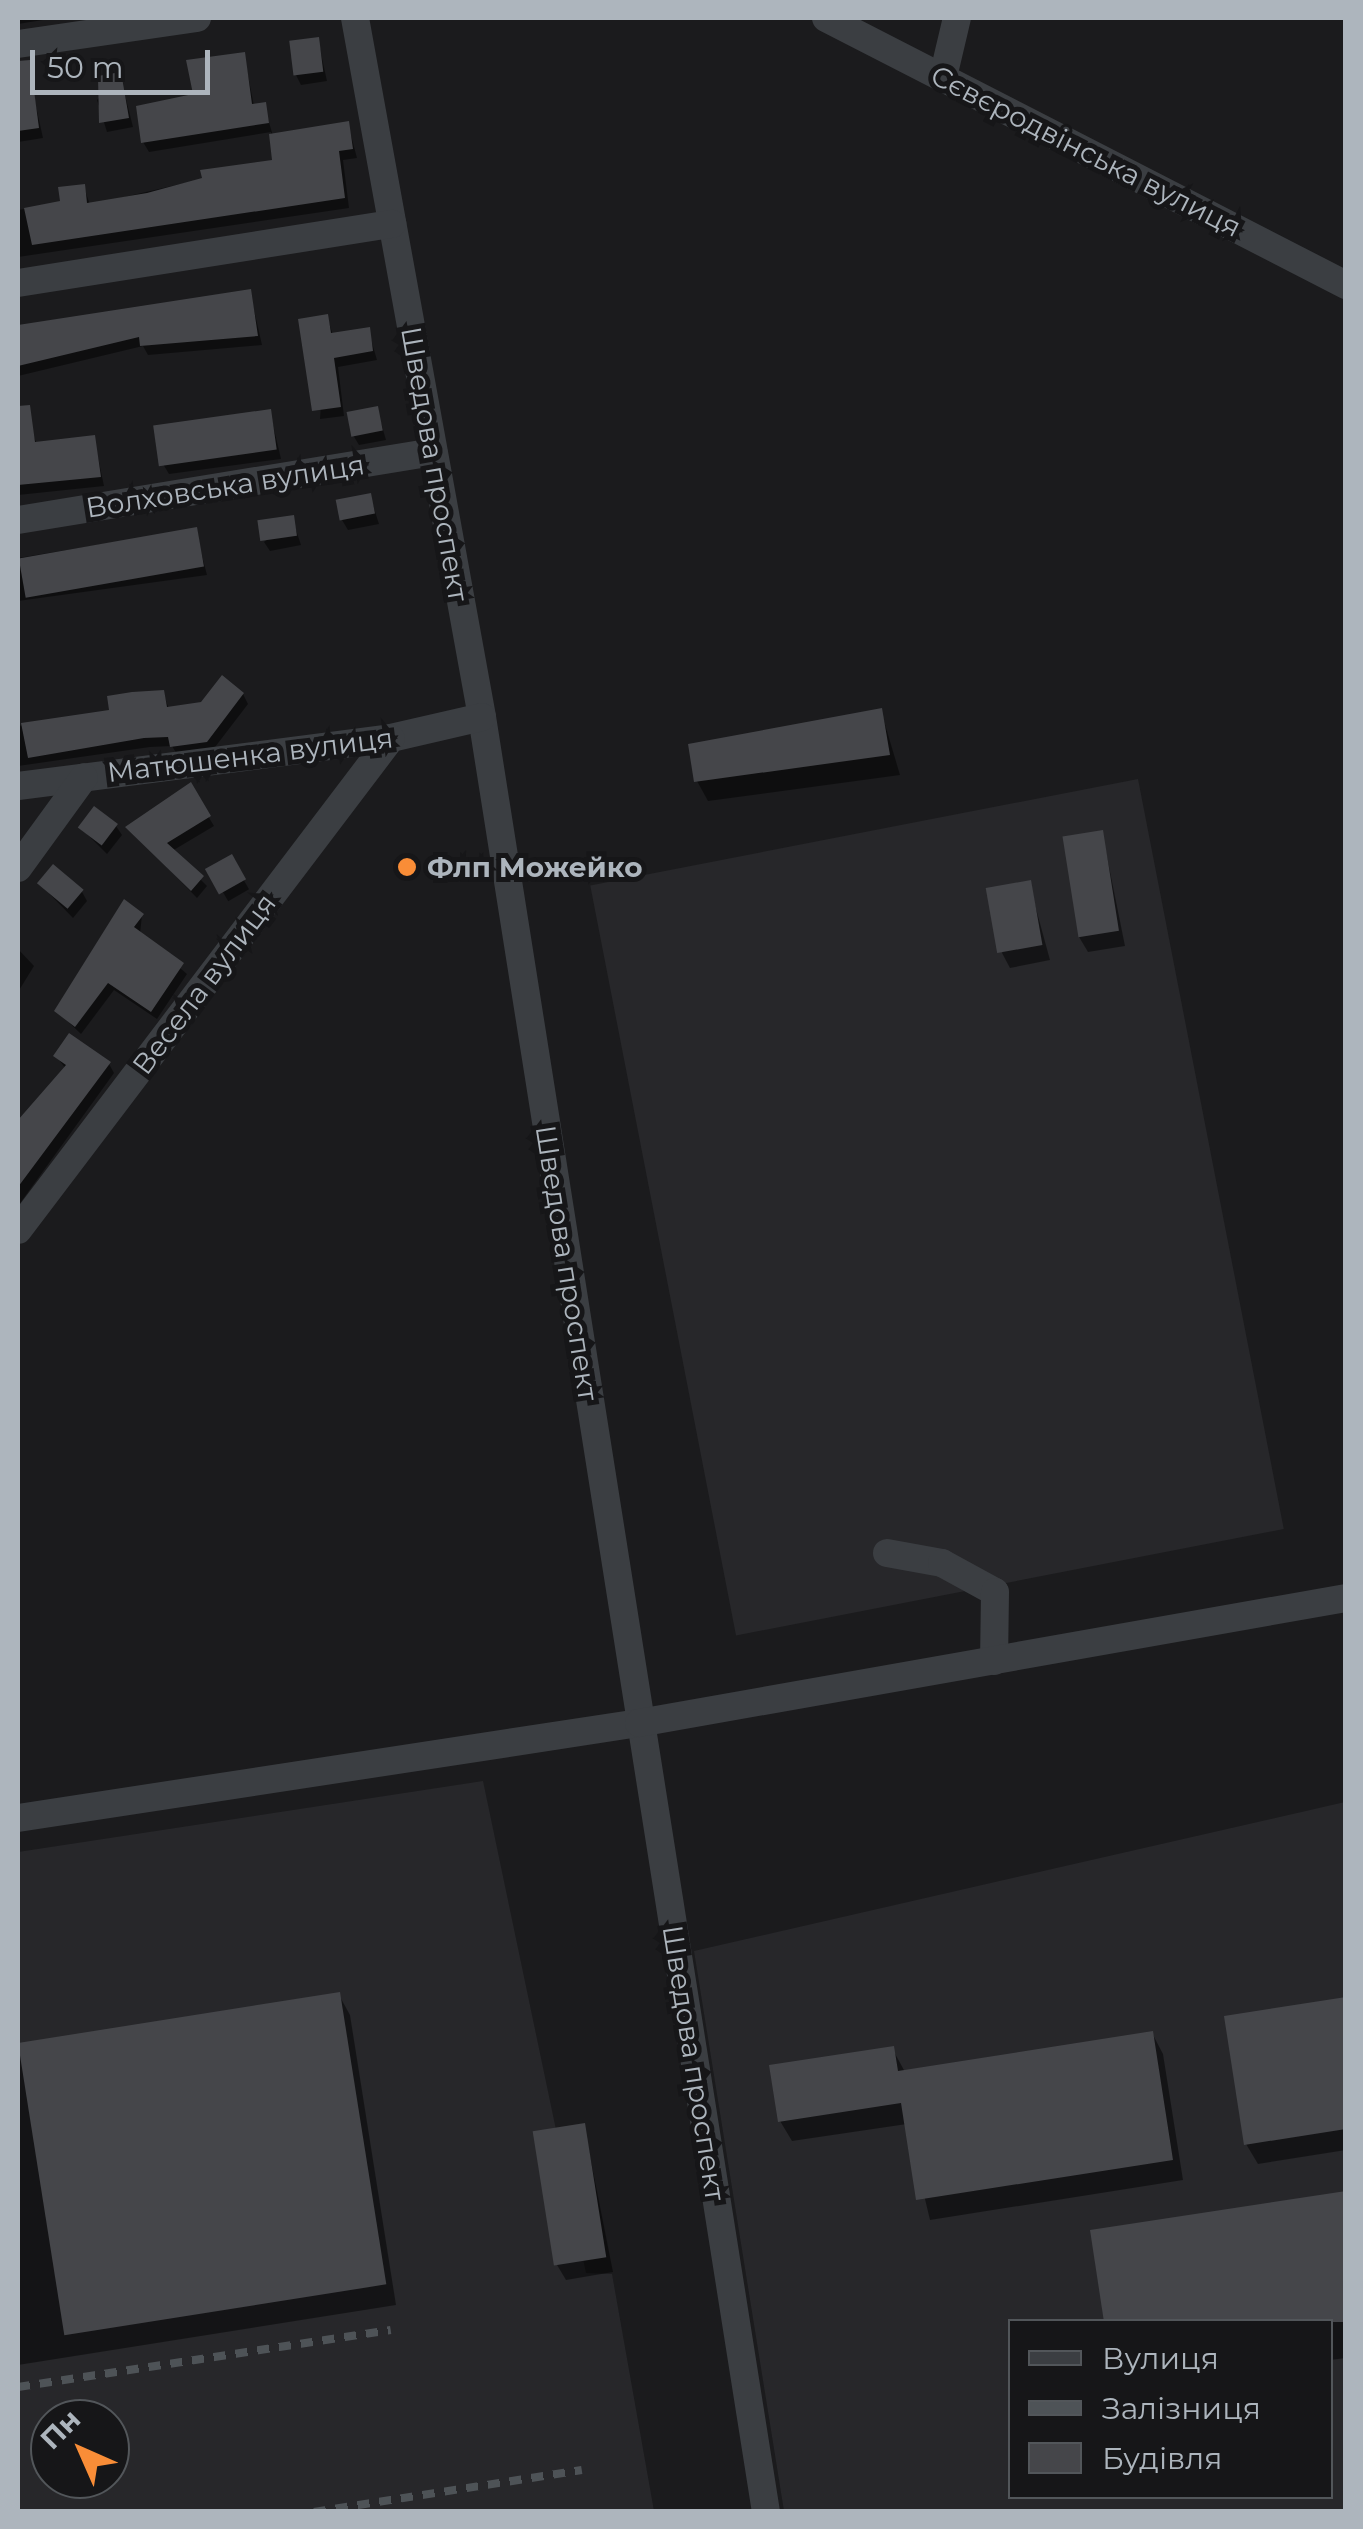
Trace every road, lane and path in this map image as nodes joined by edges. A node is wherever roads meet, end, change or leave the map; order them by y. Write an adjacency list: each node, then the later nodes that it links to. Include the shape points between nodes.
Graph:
1 (197, 18): 5 (street)
2 (355, 18): 7 (street, Шведова проспект)
3 (826, 18): 6 (street, Сєвєродвінська вулиця)
4 (957, 18): 6 (street)
5 (18, 44)
6 (943, 77): 9 (street, Сєвєродвінська вулиця)
7 (392, 224): 8 (street); 10 (street, Шведова проспект)
8 (18, 283)
9 (1346, 285)
10 (433, 452): 11 (street, Волховська вулиця); 12 (street, Шведова проспект)
11 (18, 520)
12 (482, 717): 13 (street, Матюшенка вулиця); 21 (street, Шведова проспект)
13 (391, 738): 14 (street, Матюшенка вулиця); 17 (street, Весела вулиця)
14 (84, 777): 15 (street, Матюшенка вулиця); 16 (street)
15 (18, 786)
16 (18, 868)
17 (18, 1230)
18 (887, 1553): 20 (street, via 942,1563 995,1592)
19 (1346, 1598): 20 (street)
20 (994, 1661): 21 (street)
21 (639, 1723): 22 (street); 23 (street, Шведова проспект)
22 (18, 1818)
23 (766, 2512)

